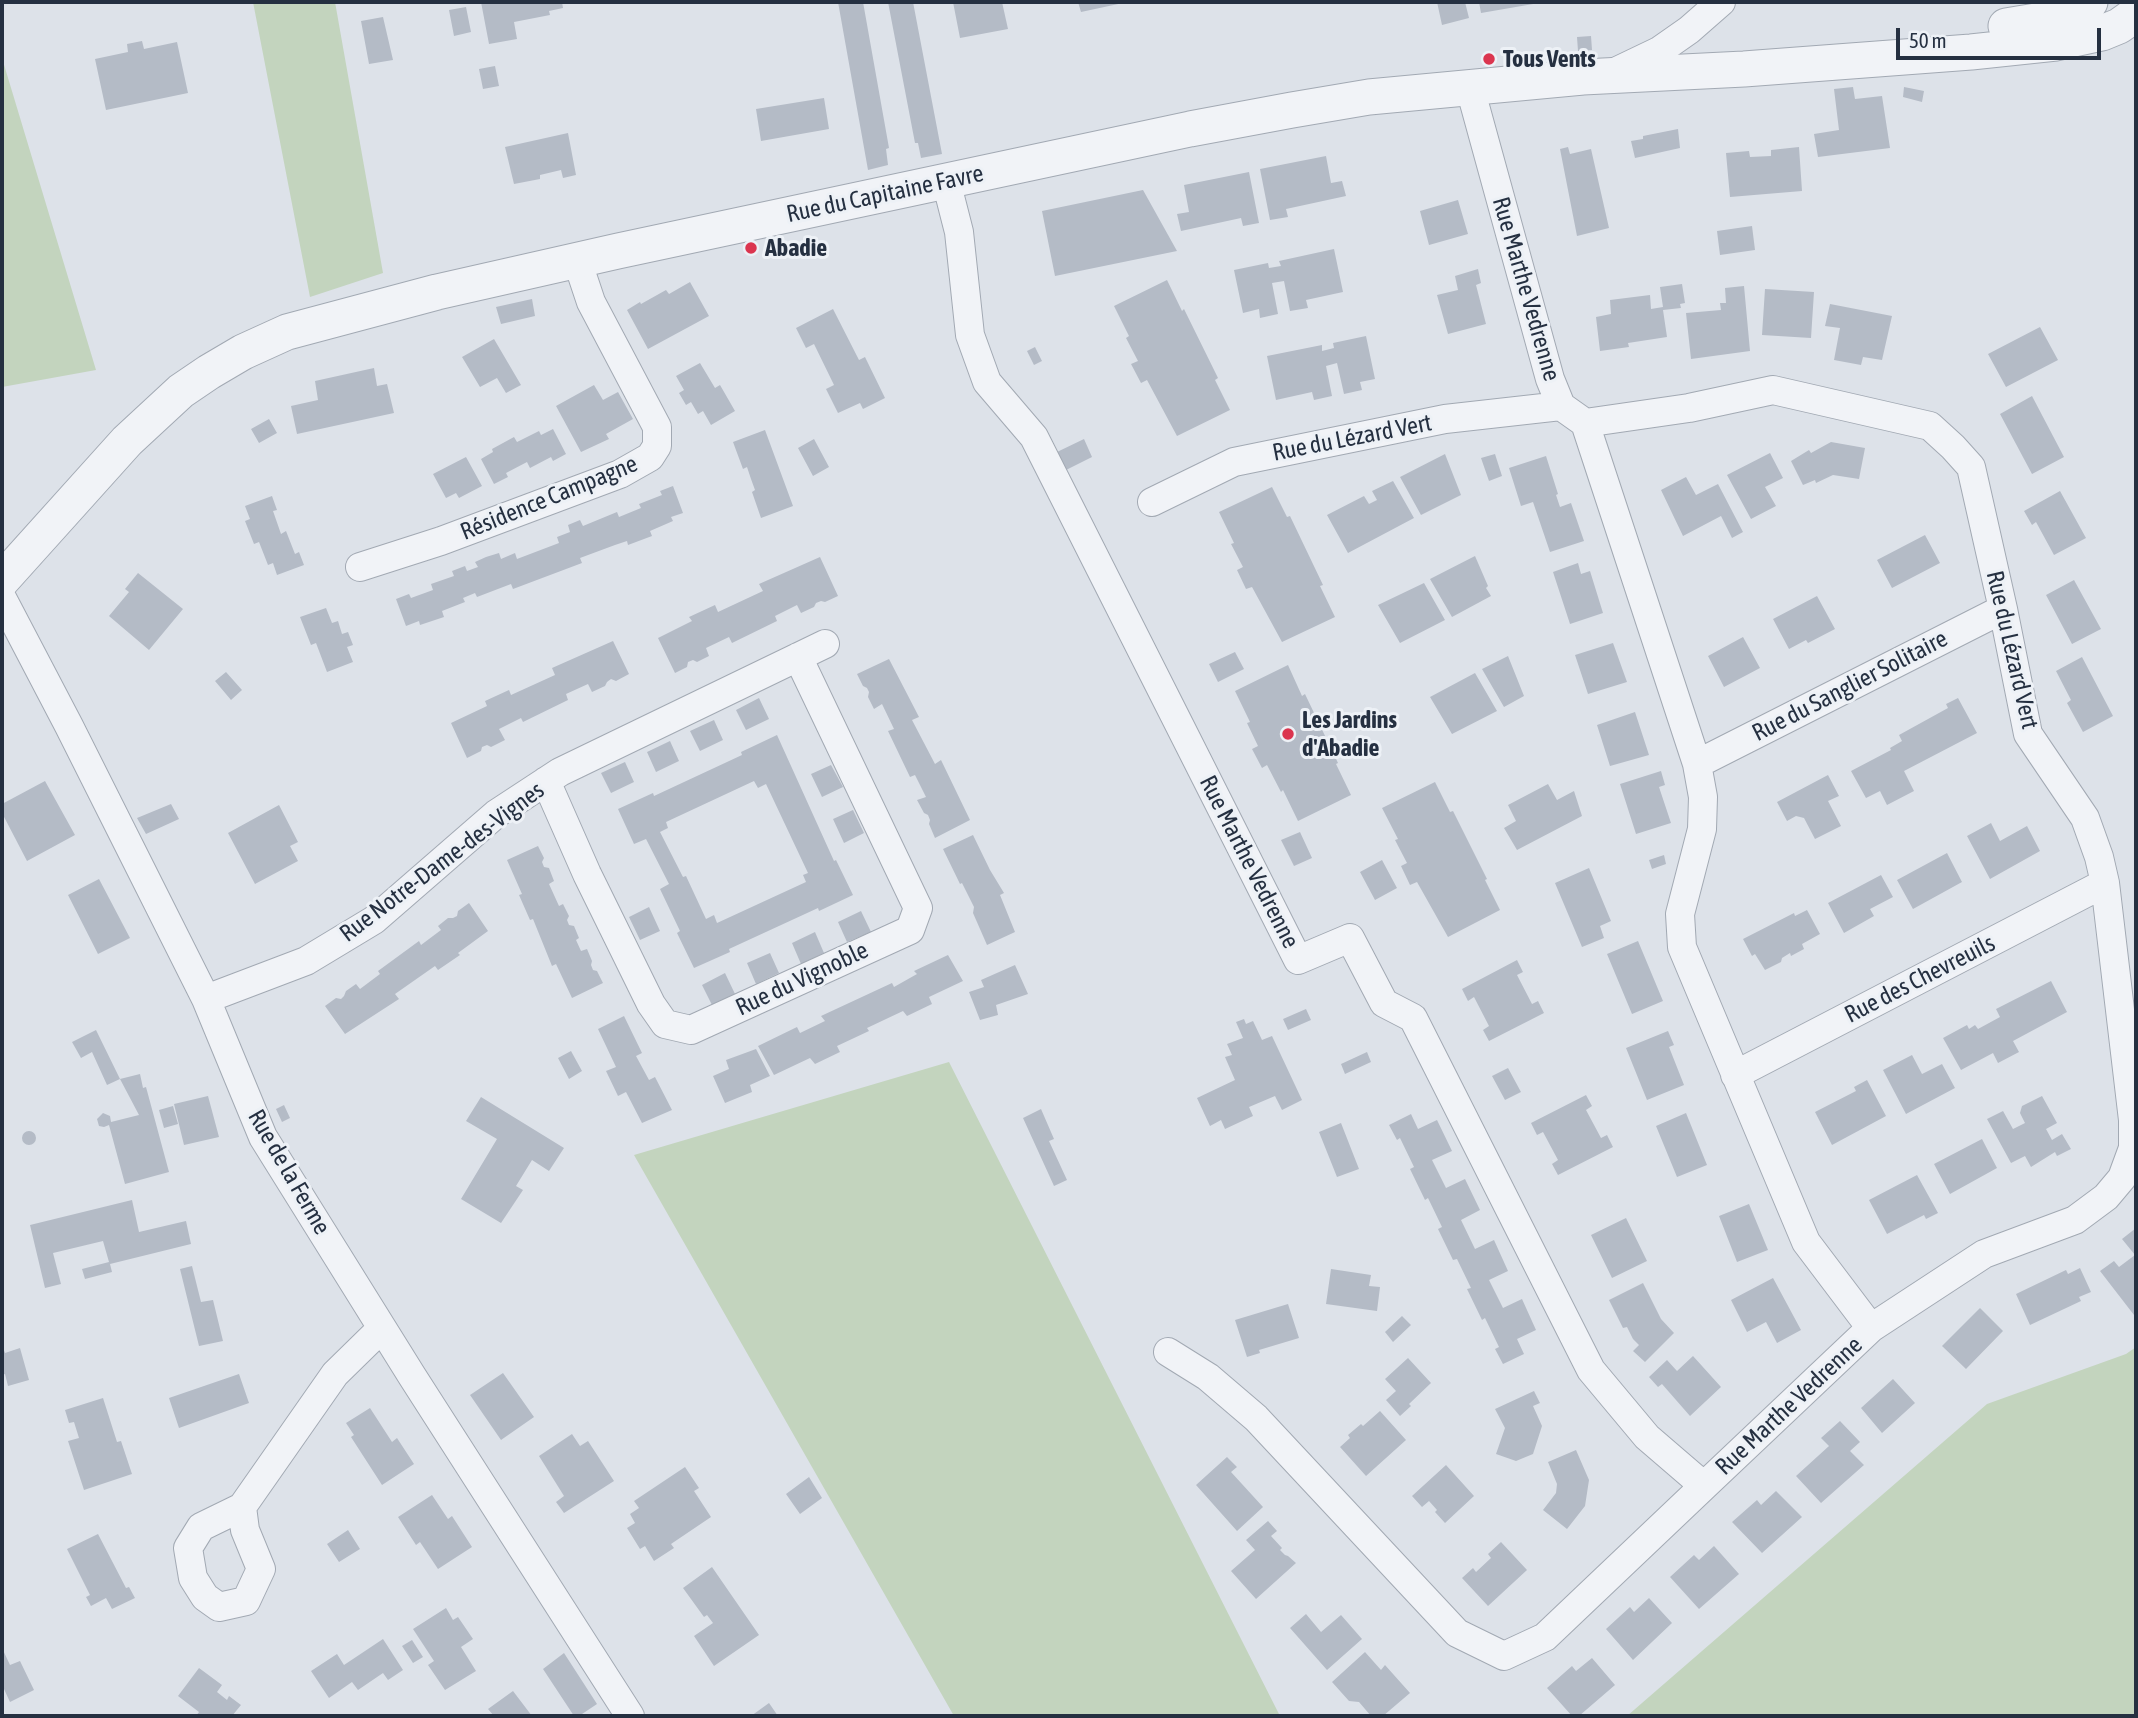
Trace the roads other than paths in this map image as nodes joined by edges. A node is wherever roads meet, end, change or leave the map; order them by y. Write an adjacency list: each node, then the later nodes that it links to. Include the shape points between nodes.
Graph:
1 (1721, 2): 5 (street, via 1659,51)
2 (2090, 2): 4 (street, Rue du Capitaine Favre, via 2054,18)
3 (2136, 14): 4 (street, Rue du Capitaine Favre, via 2110,30 2074,40)
4 (1744, 69): 5 (street, Rue du Capitaine Favre)
5 (1604, 77): 6 (street, Rue du Capitaine Favre)
6 (1470, 88): 7 (street, Rue du Capitaine Favre, via 1292,110); 9 (street, Rue Marthe Vedrenne, via 1550,379)
7 (946, 181): 8 (street, Rue du Capitaine Favre); 26 (street, Rue Marthe Vedrenne, via 959,232 970,335 987,382 1034,437 1298,960 1350,939 1384,1003 1413,1018 1591,1370 1647,1437)
8 (577, 260): 12 (street, Résidence Campagne, via 591,302 657,427 657,446 650,457 621,474); 13 (street, Rue du Capitaine Favre, via 287,332 243,352 181,391 127,441)
9 (1562, 406): 10 (street, Rue Marthe Vedrenne); 11 (street, Rue du Lézard Vert, via 1445,419 1234,461)
10 (1585, 423): 15 (street, Rue du Lézard Vert, via 1773,390 1930,426 1971,467); 18 (street, Rue Marthe Vedrenne)
11 (1152, 502)
12 (360, 567)
13 (2, 580)
14 (2, 598): 21 (street, Rue de la Ferme)
15 (2003, 609): 18 (street, Rue du Sanglier Solitaire); 20 (street, Rue du Lézard Vert, via 2028,734 2085,818)
16 (825, 644): 17 (street, Rue Notre-Dame-des-Vignes)
17 (798, 657): 19 (street, Rue Notre-Dame-des-Vignes); 19 (street, Rue du Vignoble, via 918,908 910,930 691,1030 665,1024 587,874)
18 (1697, 764): 22 (street, Rue Marthe Vedrenne, via 1702,829 1680,914 1682,947)
19 (546, 782): 21 (street, Rue Notre-Dame-des-Vignes, via 496,814 374,920 306,961)
20 (2105, 883): 22 (street, Rue des Chevreuils); 24 (street, Rue du Lézard Vert, via 2133,1120 2133,1148 2122,1178 2106,1197 2075,1220 1984,1254)
21 (206, 999): 23 (street, Rue de la Ferme, via 263,1137)
22 (1735, 1075): 24 (street, Rue Marthe Vedrenne, via 1805,1242)
23 (382, 1328): 27 (street, via 335,1374); 28 (street, Rue de la Ferme)
24 (1871, 1328): 26 (street, Rue Marthe Vedrenne)
25 (1168, 1352): 26 (street, via 1208,1377 1256,1418 1457,1633 1504,1656 1545,1637)
26 (1704, 1486)
27 (242, 1507)
28 (630, 1716)

